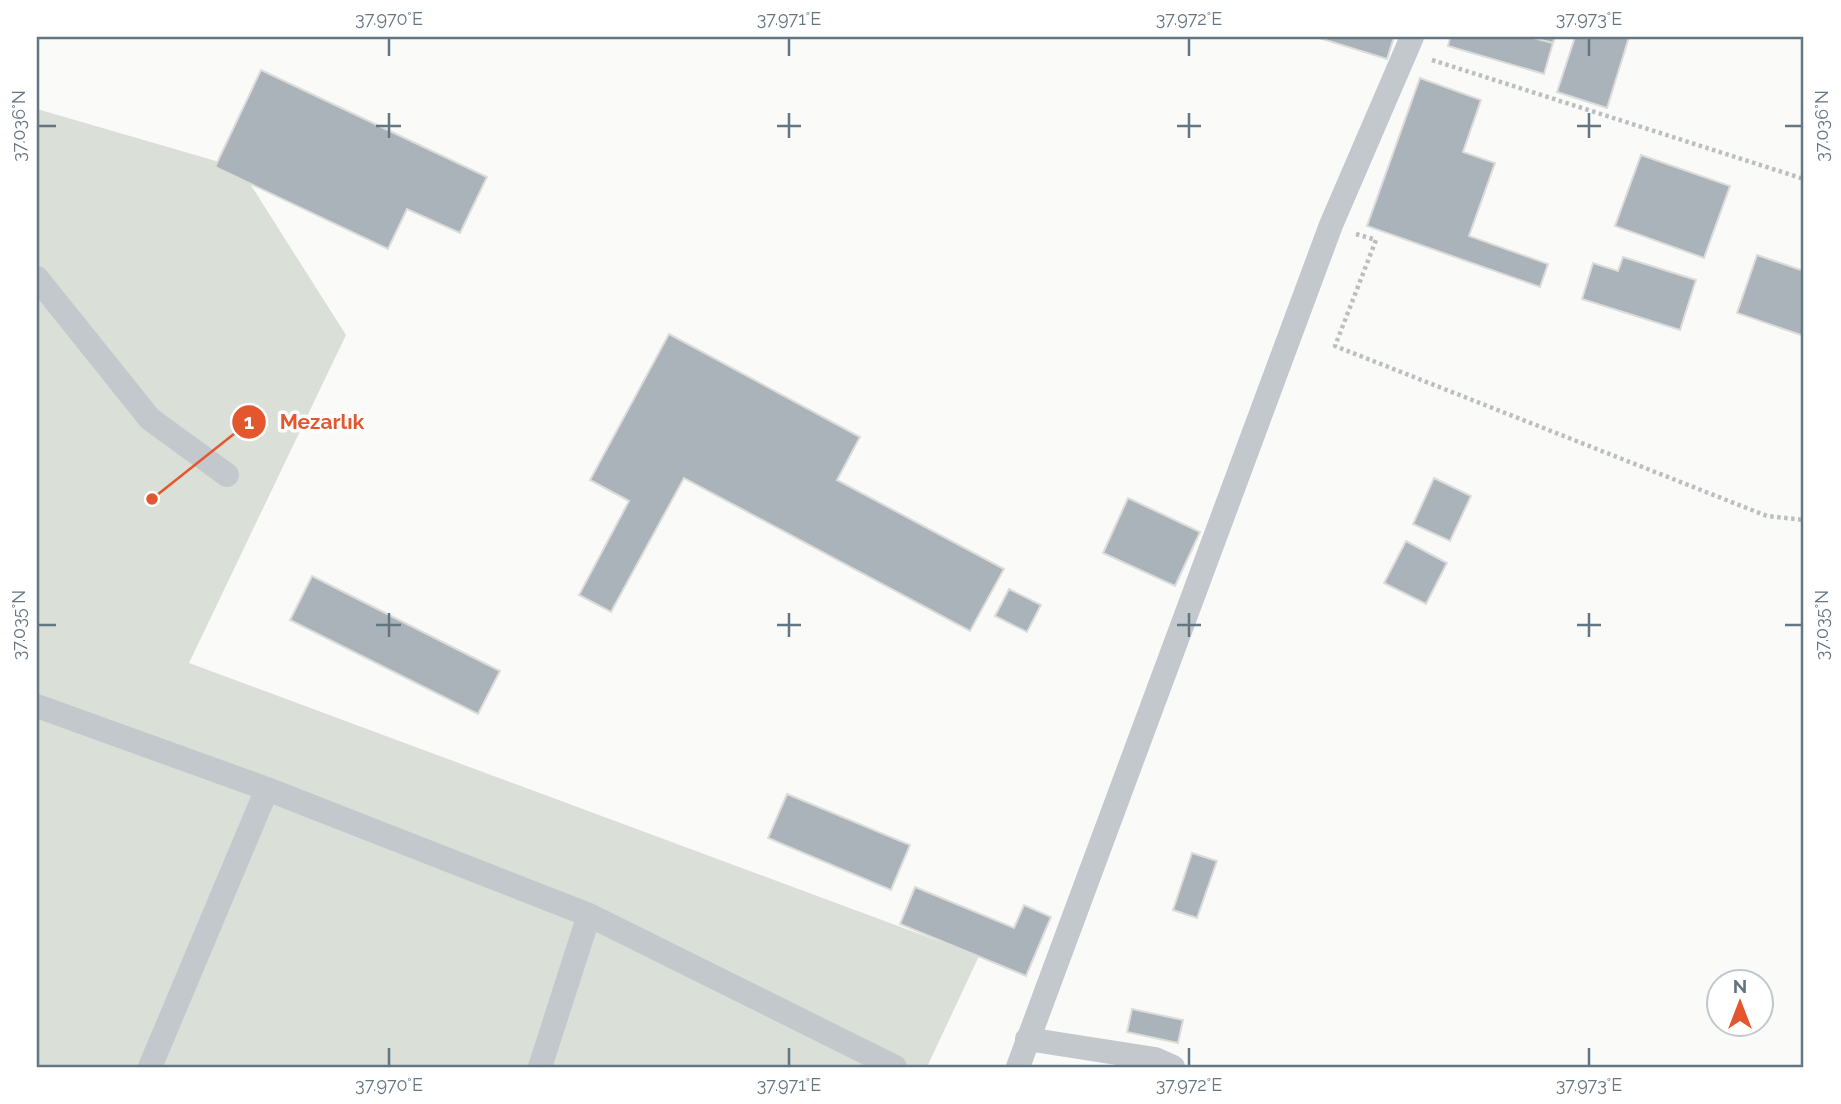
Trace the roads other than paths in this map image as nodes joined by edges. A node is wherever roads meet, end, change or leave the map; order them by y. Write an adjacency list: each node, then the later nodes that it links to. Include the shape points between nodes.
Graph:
1 (1410, 44): 7 (street, via 1331,226)
2 (37, 278): 3 (street, via 150,419)
3 (227, 475)
4 (37, 706): 5 (street)
5 (267, 789): 6 (street); 8 (street)
6 (589, 915): 9 (street); 10 (street)
7 (1027, 1039): 11 (street); 12 (street, via 1155,1059)
8 (150, 1067)
9 (540, 1067)
10 (895, 1067)
11 (1018, 1067)
12 (1173, 1067)

